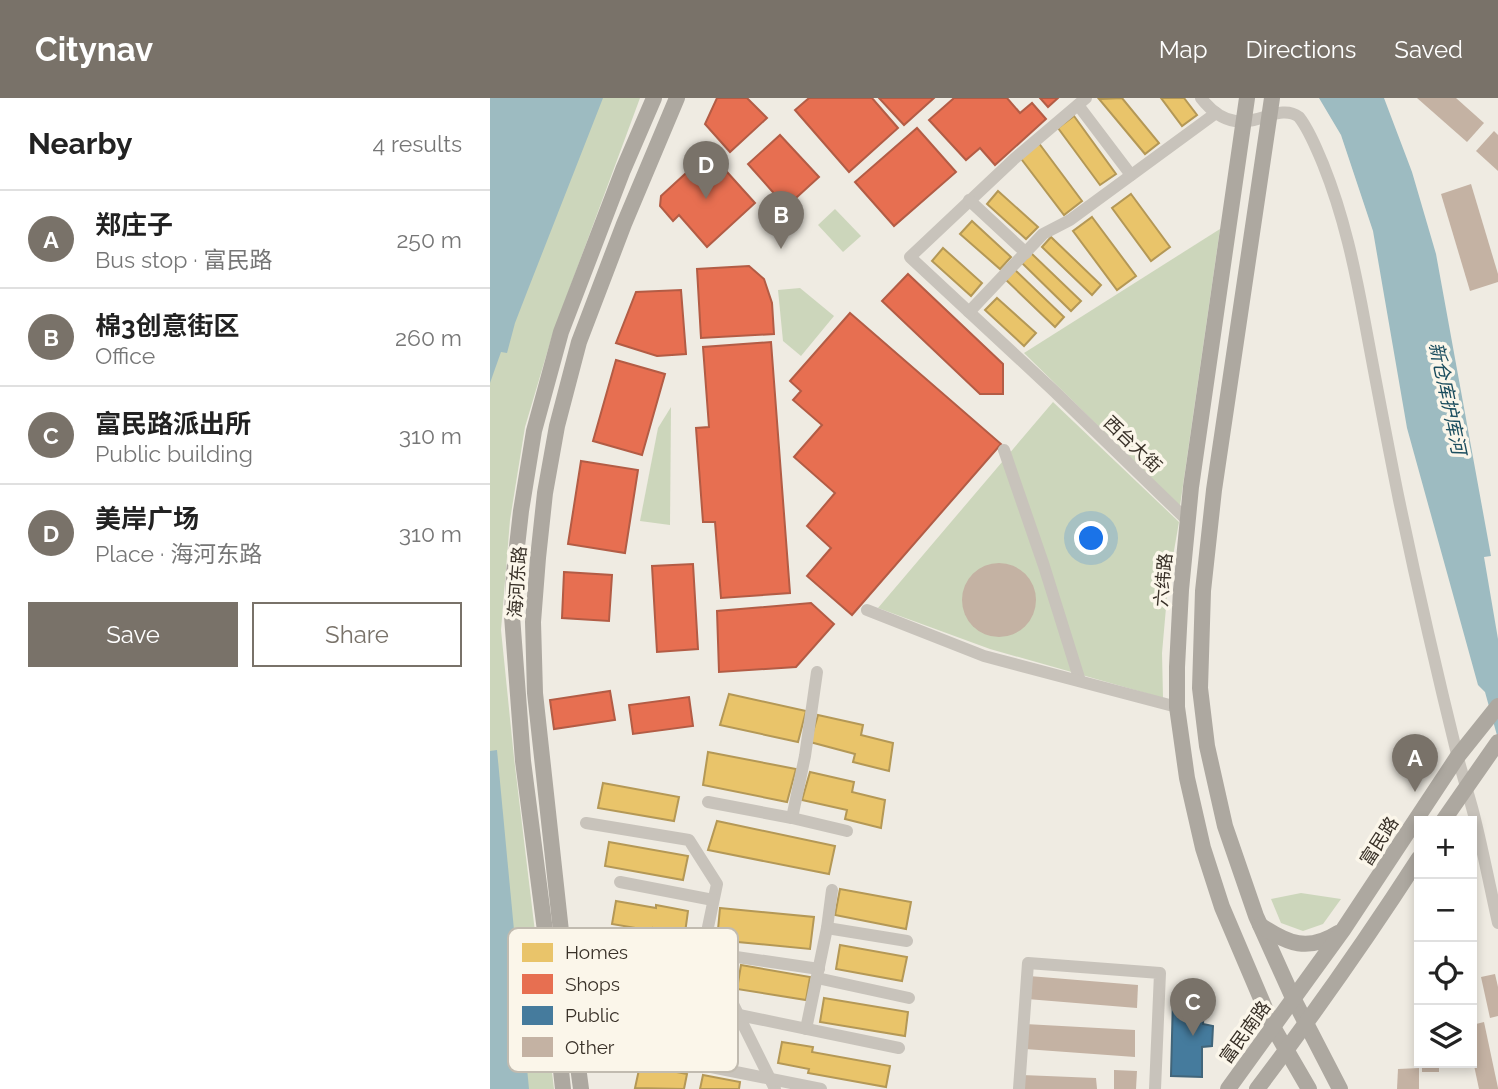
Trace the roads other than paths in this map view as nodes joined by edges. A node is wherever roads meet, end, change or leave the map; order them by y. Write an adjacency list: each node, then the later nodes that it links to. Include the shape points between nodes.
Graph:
1 (654, 98): 34 (main road, 海河东路, via 561,332 534,431 521,511 512,616 522,748)
2 (677, 98): 35 (main road, 海河东路, via 579,342 545,492 533,622 535,693)
3 (1201, 98): 7 (street)
4 (1247, 98): 8 (main road, 六纬路)
5 (1082, 101): 9 (street); 10 (street)
6 (1272, 103): 8 (street); 21 (street, via 1289,108 1305,125 1345,228 1400,502); 33 (main road, via 1214,490 1203,591 1200,688 1226,826)
7 (1216, 113): 8 (street, via 1232,119); 9 (street)
8 (1244, 117): 14 (main road, 六纬路)
9 (1131, 176): 11 (street, via 1043,234)
10 (969, 200): 11 (street); 12 (street, 西台大街, via 910,257)
11 (1026, 253): 12 (street)
12 (969, 312): 14 (street, 西台大街)
13 (1003, 450): 17 (street)
14 (1188, 521): 19 (main road, 六纬路)
15 (867, 610): 17 (street, via 984,656)
16 (817, 672): 25 (street)
17 (1080, 681): 19 (street)
18 (1498, 705): 21 (main road, 富民路)
19 (1177, 707): 46 (main road, 六纬路, via 1203,848)
20 (1494, 748): 22 (main road)
21 (1458, 756): 22 (street); 38 (main road, 富民路)
22 (1465, 787): 24 (main road); 32 (street)
23 (708, 802): 25 (street)
24 (1446, 816)
25 (792, 818): 27 (street)
26 (586, 823): 31 (street, via 689,840 717,884)
27 (846, 831)
28 (1414, 866): 45 (main road)
29 (620, 881): 31 (street)
30 (832, 890): 37 (street)
31 (713, 900): 36 (street)
32 (1498, 923)
33 (1260, 925): 38 (main road, via 1284,939 1310,945); 43 (main road)
34 (545, 928)
35 (561, 928)
36 (708, 928)
37 (827, 928): 39 (street); 41 (street)
38 (1343, 930): 43 (main road, 富民路)
39 (906, 942)
40 (738, 958): 41 (street)
41 (818, 974): 42 (street); 47 (street)
42 (909, 998)
43 (1293, 998): 45 (main road); 46 (main road, 富民南路)
44 (739, 1015): 47 (street); 51 (street)
45 (1307, 1023): 49 (main road); 58 (main road)
46 (1273, 1027): 49 (main road, 六纬路); 55 (main road, 富民南路)
47 (806, 1029): 48 (street)
48 (899, 1048)
49 (1286, 1050): 56 (main road); 57 (main road)
50 (721, 1072): 51 (street)
51 (773, 1084): 52 (street)
52 (821, 1089)
53 (1019, 1089): 54 (street, via 1028,963 1160,973)
54 (1155, 1089)
55 (1228, 1089)
56 (1257, 1089)
57 (1310, 1089)
58 (1340, 1089)

